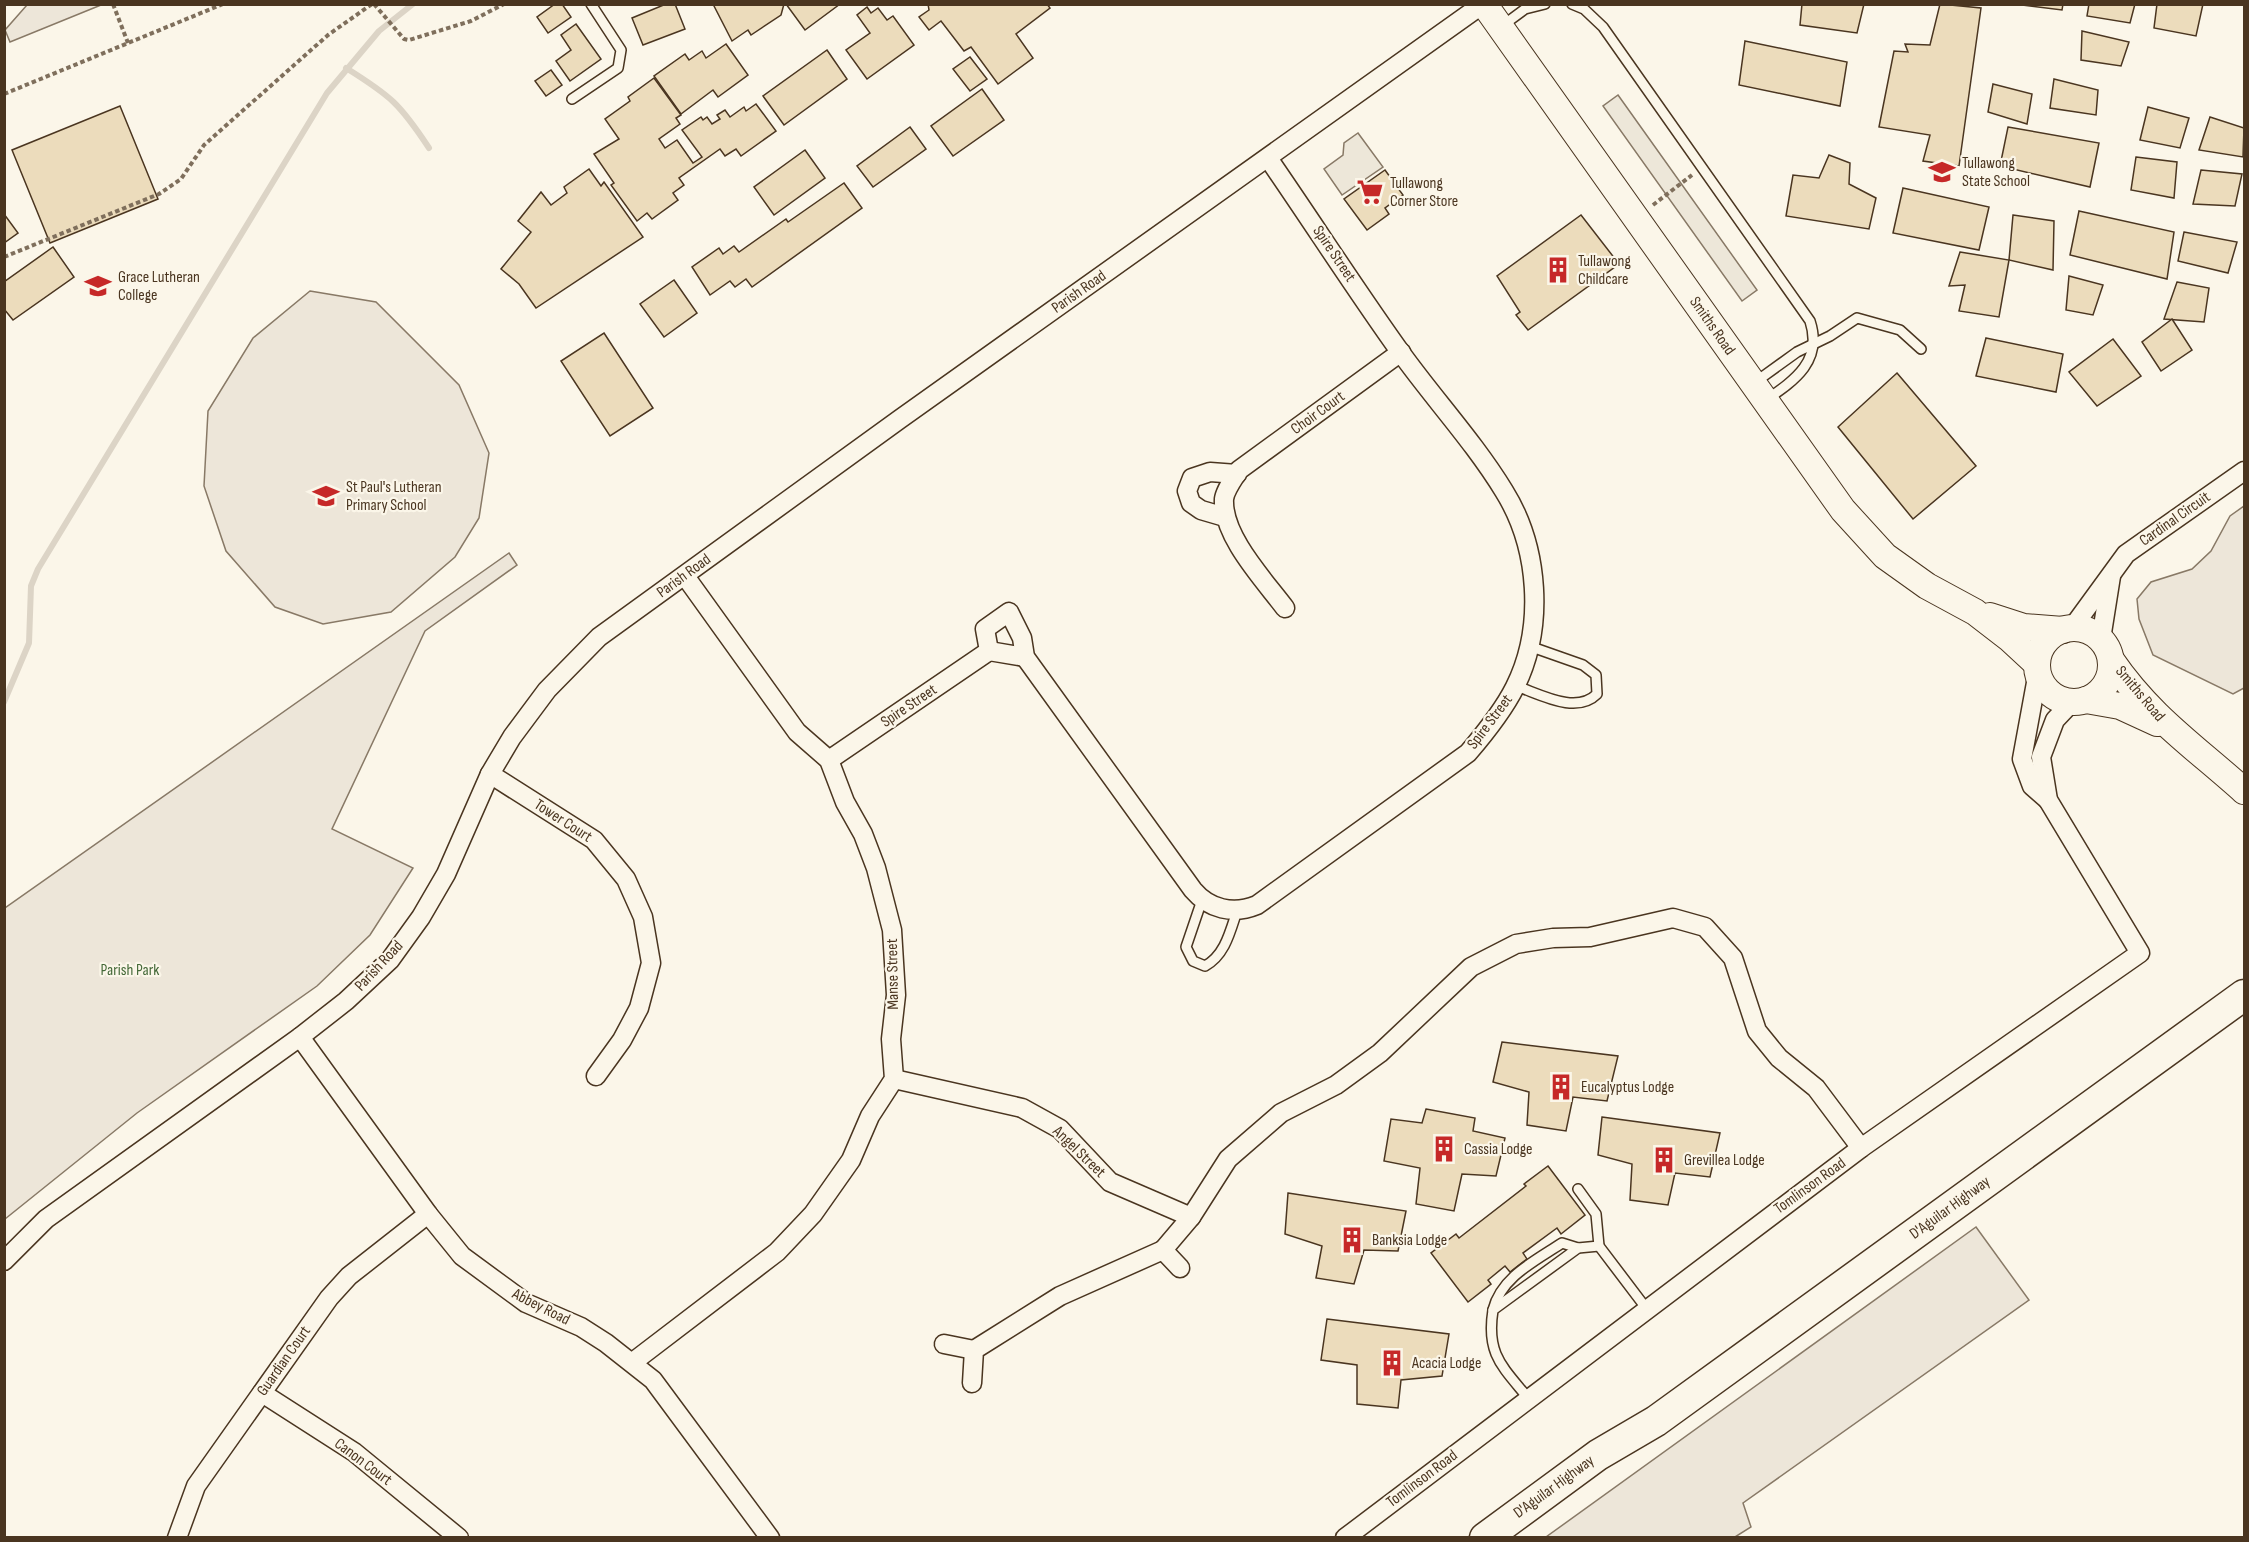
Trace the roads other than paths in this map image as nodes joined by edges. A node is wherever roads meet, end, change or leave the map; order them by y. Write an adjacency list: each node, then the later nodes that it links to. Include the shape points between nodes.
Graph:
1 (591, 4): 6 (lane, via 621,50 618,68)
2 (1484, 4): 5 (main road, Smiths Road); 7 (street, Parish Road)
3 (1545, 4): 5 (lane, via 1524,9)
4 (1572, 4): 8 (lane, via 1584,9 1603,27 1803,309 1814,332)
5 (1500, 27): 11 (main road, Smiths Road)
6 (572, 99)
7 (1268, 158): 10 (street, Spire Street); 16 (street, Parish Road)
8 (1814, 342): 9 (lane, via 1857,318 1900,330); 11 (lane); 11 (lane, via 1804,370)
9 (1921, 349)
10 (1401, 352): 13 (street, Choir Court); 20 (street, Spire Street, via 1504,491 1518,519 1534,585)
11 (1758, 393): 18 (main road, Smiths Road, via 1871,543 1927,586)
12 (2244, 471): 15 (street, Cardinal Circuit, via 2142,541)
13 (1237, 474): 14 (street, Choir Court, via 1224,496); 14 (street, via 1210,472 1192,478 1187,490 1191,503 1201,510)
14 (1226, 517): 17 (street, via 1243,550)
15 (2111, 574): 19 (street, Cardinal Circuit); 21 (street)
16 (686, 576): 28 (street, Manse Street, via 797,732); 29 (street, Parish Road, via 599,638 566,668 529,713)
17 (1286, 608)
18 (1975, 612): 19 (main road, Smiths Road, via 2024,627); 24 (main road, Smiths Road, via 2010,639)
19 (2067, 629): 21 (main road, via 2088,630); 24 (main road, via 2044,643)
20 (1529, 646): 25 (street, Spire Street); 25 (lane, via 1583,665 1596,675 1597,694 1589,702 1571,704)
21 (2106, 650): 26 (main road, via 2110,673 2106,684 2097,694); 27 (main road, Smiths Road, via 2131,688)
22 (990, 651): 23 (street); 23 (street, via 985,629 1009,612 1022,638); 28 (street, Spire Street)
23 (1025, 657): 32 (street)
24 (2038, 668): 26 (main road, via 2051,693 2061,699); 31 (street, Tomlinson Road, via 2022,759 2032,786)
25 (1516, 686): 33 (street, Spire Street, via 1468,753 1257,905)
26 (2080, 701): 27 (main road, Smiths Road, via 2120,706); 31 (street, Tomlinson Road, via 2055,720 2041,757)
27 (2168, 728): 30 (main road, Smiths Road)
28 (829, 760): 37 (street, Manse Street, via 876,868 892,930 896,995 891,1039)
29 (490, 774): 35 (street, Parish Road, via 446,874 390,960); 36 (street, Tower Court, via 594,840 626,879 643,917 651,963 639,1008)
30 (2244, 790)
31 (2048, 800): 38 (street, Tomlinson Road, via 2140,953)
32 (1202, 900): 33 (street); 33 (lane, via 1186,947 1193,961 1204,966 1215,960 1224,946)
33 (1237, 911)
34 (2244, 995): 55 (highway, D'Aguilar Highway)
35 (300, 1037): 40 (street, Abbey Road); 45 (street, Parish Road, via 46,1219)
36 (596, 1076)
37 (894, 1079): 41 (street, Angel Street, via 1022,1108 1060,1129 1110,1182); 51 (street, via 870,1116 851,1160 813,1214 777,1252)
38 (1861, 1148): 41 (street, via 1816,1089 1779,1058 1757,1032 1733,958 1705,927 1673,918 1590,937 1516,944 1471,967 1380,1053 1336,1085 1281,1113 1228,1159); 47 (street, Tomlinson Road)
39 (1578, 1189): 42 (lane, via 1596,1214)
40 (428, 1214): 51 (street, Abbey Road, via 462,1256 493,1280 526,1303 581,1327); 53 (street, Guardian Court, via 337,1288)
41 (1191, 1217): 44 (street)
42 (1599, 1246): 43 (lane); 47 (lane)
43 (1578, 1248): 48 (lane); 48 (lane, via 1562,1244 1535,1260 1507,1282 1497,1294)
44 (1163, 1250): 46 (street); 50 (street, via 1060,1296)
45 (4, 1261)
46 (1180, 1268)
47 (1646, 1308): 54 (street, Tomlinson Road)
48 (1493, 1310): 54 (lane, via 1490,1333 1499,1362)
49 (945, 1344): 50 (street)
50 (974, 1350): 52 (street)
51 (633, 1362): 58 (street, Abbey Road, via 653,1380)
52 (972, 1383)
53 (262, 1394): 56 (street, Guardian Court, via 196,1486); 57 (street, Canon Court, via 354,1452)
54 (1528, 1398): 59 (street, Tomlinson Road)
55 (1656, 1421): 60 (highway, D'Aguilar Highway, via 1598,1455); 61 (highway, D'Aguilar Highway, via 1605,1469)
56 (177, 1538)
57 (459, 1538)
58 (770, 1538)
59 (1345, 1538)
60 (1485, 1538)
61 (1511, 1538)

